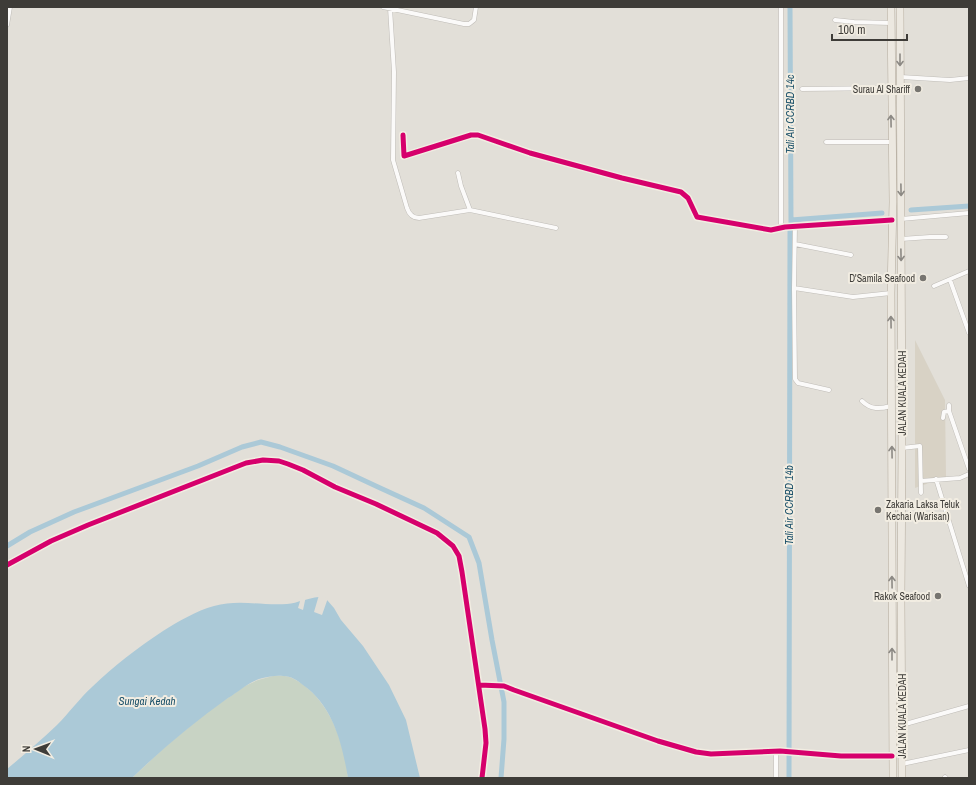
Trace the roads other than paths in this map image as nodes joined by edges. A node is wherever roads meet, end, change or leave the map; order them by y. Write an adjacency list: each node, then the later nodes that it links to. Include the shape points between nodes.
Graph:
1 (10, 7): 10 (street)
2 (384, 7): 7 (street)
3 (476, 7): 7 (street, via 474,20 469,24)
4 (780, 7): 24 (street)
5 (891, 7): 9 (main road, JALAN KUALA KEDAH)
6 (900, 7): 11 (main road, JALAN KUALA KEDAH, one-way to 11)
7 (390, 8): 19 (street, via 394,72 393,160 406,208 410,215 416,218)
8 (836, 20): 9 (street)
9 (891, 23): 13 (main road, JALAN KUALA KEDAH)
10 (7, 25)
11 (901, 76): 12 (street, via 950,80); 21 (main road, JALAN KUALA KEDAH, one-way to 21)
12 (969, 78)
13 (890, 88): 14 (street); 17 (main road, JALAN KUALA KEDAH, one-way to 13)
14 (802, 89)
15 (402, 135): 24 (street, via 404,156 478,135 530,153 681,192 688,198 697,217 771,230)
16 (826, 142): 17 (street)
17 (891, 142): 22 (main road, JALAN KUALA KEDAH)
18 (458, 173): 19 (street, via 460,186)
19 (470, 210): 25 (street)
20 (968, 214): 21 (street)
21 (901, 217): 27 (main road, JALAN KUALA KEDAH)
22 (892, 218): 23 (street); 34 (main road, JALAN KUALA KEDAH)
23 (794, 226): 24 (street); 28 (street)
24 (783, 227)
25 (556, 228)
26 (946, 237): 27 (street)
27 (901, 239): 42 (main road, JALAN KUALA KEDAH, one-way to 42)
28 (794, 244): 29 (street); 33 (street)
29 (852, 255)
30 (969, 271): 31 (street)
31 (950, 280): 32 (street); 35 (street)
32 (934, 286)
33 (794, 288): 34 (street, via 853,297); 36 (street, via 795,379 801,384)
34 (891, 293): 39 (main road, JALAN KUALA KEDAH, one-way to 34)
35 (969, 333)
36 (829, 390)
37 (862, 401): 39 (street, via 876,409)
38 (949, 405): 40 (street)
39 (891, 406): 49 (main road, JALAN KUALA KEDAH, one-way to 39)
40 (949, 411): 41 (street, via 944,412); 43 (street)
41 (943, 418)
42 (902, 448): 46 (street, via 920,446); 48 (main road, JALAN KUALA KEDAH)
43 (969, 469)
44 (969, 474): 45 (street, via 960,478)
45 (936, 479): 46 (street); 51 (street)
46 (921, 481): 47 (street)
47 (921, 493)
48 (902, 541): 49 (main road); 52 (main road, JALAN KUALA KEDAH)
49 (891, 542): 53 (main road, JALAN KUALA KEDAH, one-way to 49)
50 (7, 566): 54 (street, via 51,541 228,469 256,461 279,461 437,533 453,546 459,556 462,572)
51 (969, 586)
52 (902, 669): 53 (main road); 56 (main road, JALAN KUALA KEDAH)
53 (892, 673): 59 (main road, JALAN KUALA KEDAH)
54 (479, 685): 58 (street, via 504,686 696,752 722,754); 61 (street, via 486,736)
55 (969, 706): 56 (street)
56 (902, 725): 60 (main road, JALAN KUALA KEDAH)
57 (969, 750): 60 (street)
58 (778, 751): 59 (street, via 841,756); 62 (street)
59 (892, 756): 63 (main road, JALAN KUALA KEDAH)
60 (902, 764): 64 (main road, JALAN KUALA KEDAH)
61 (482, 778)
62 (776, 778)
63 (893, 778)
64 (902, 778)

